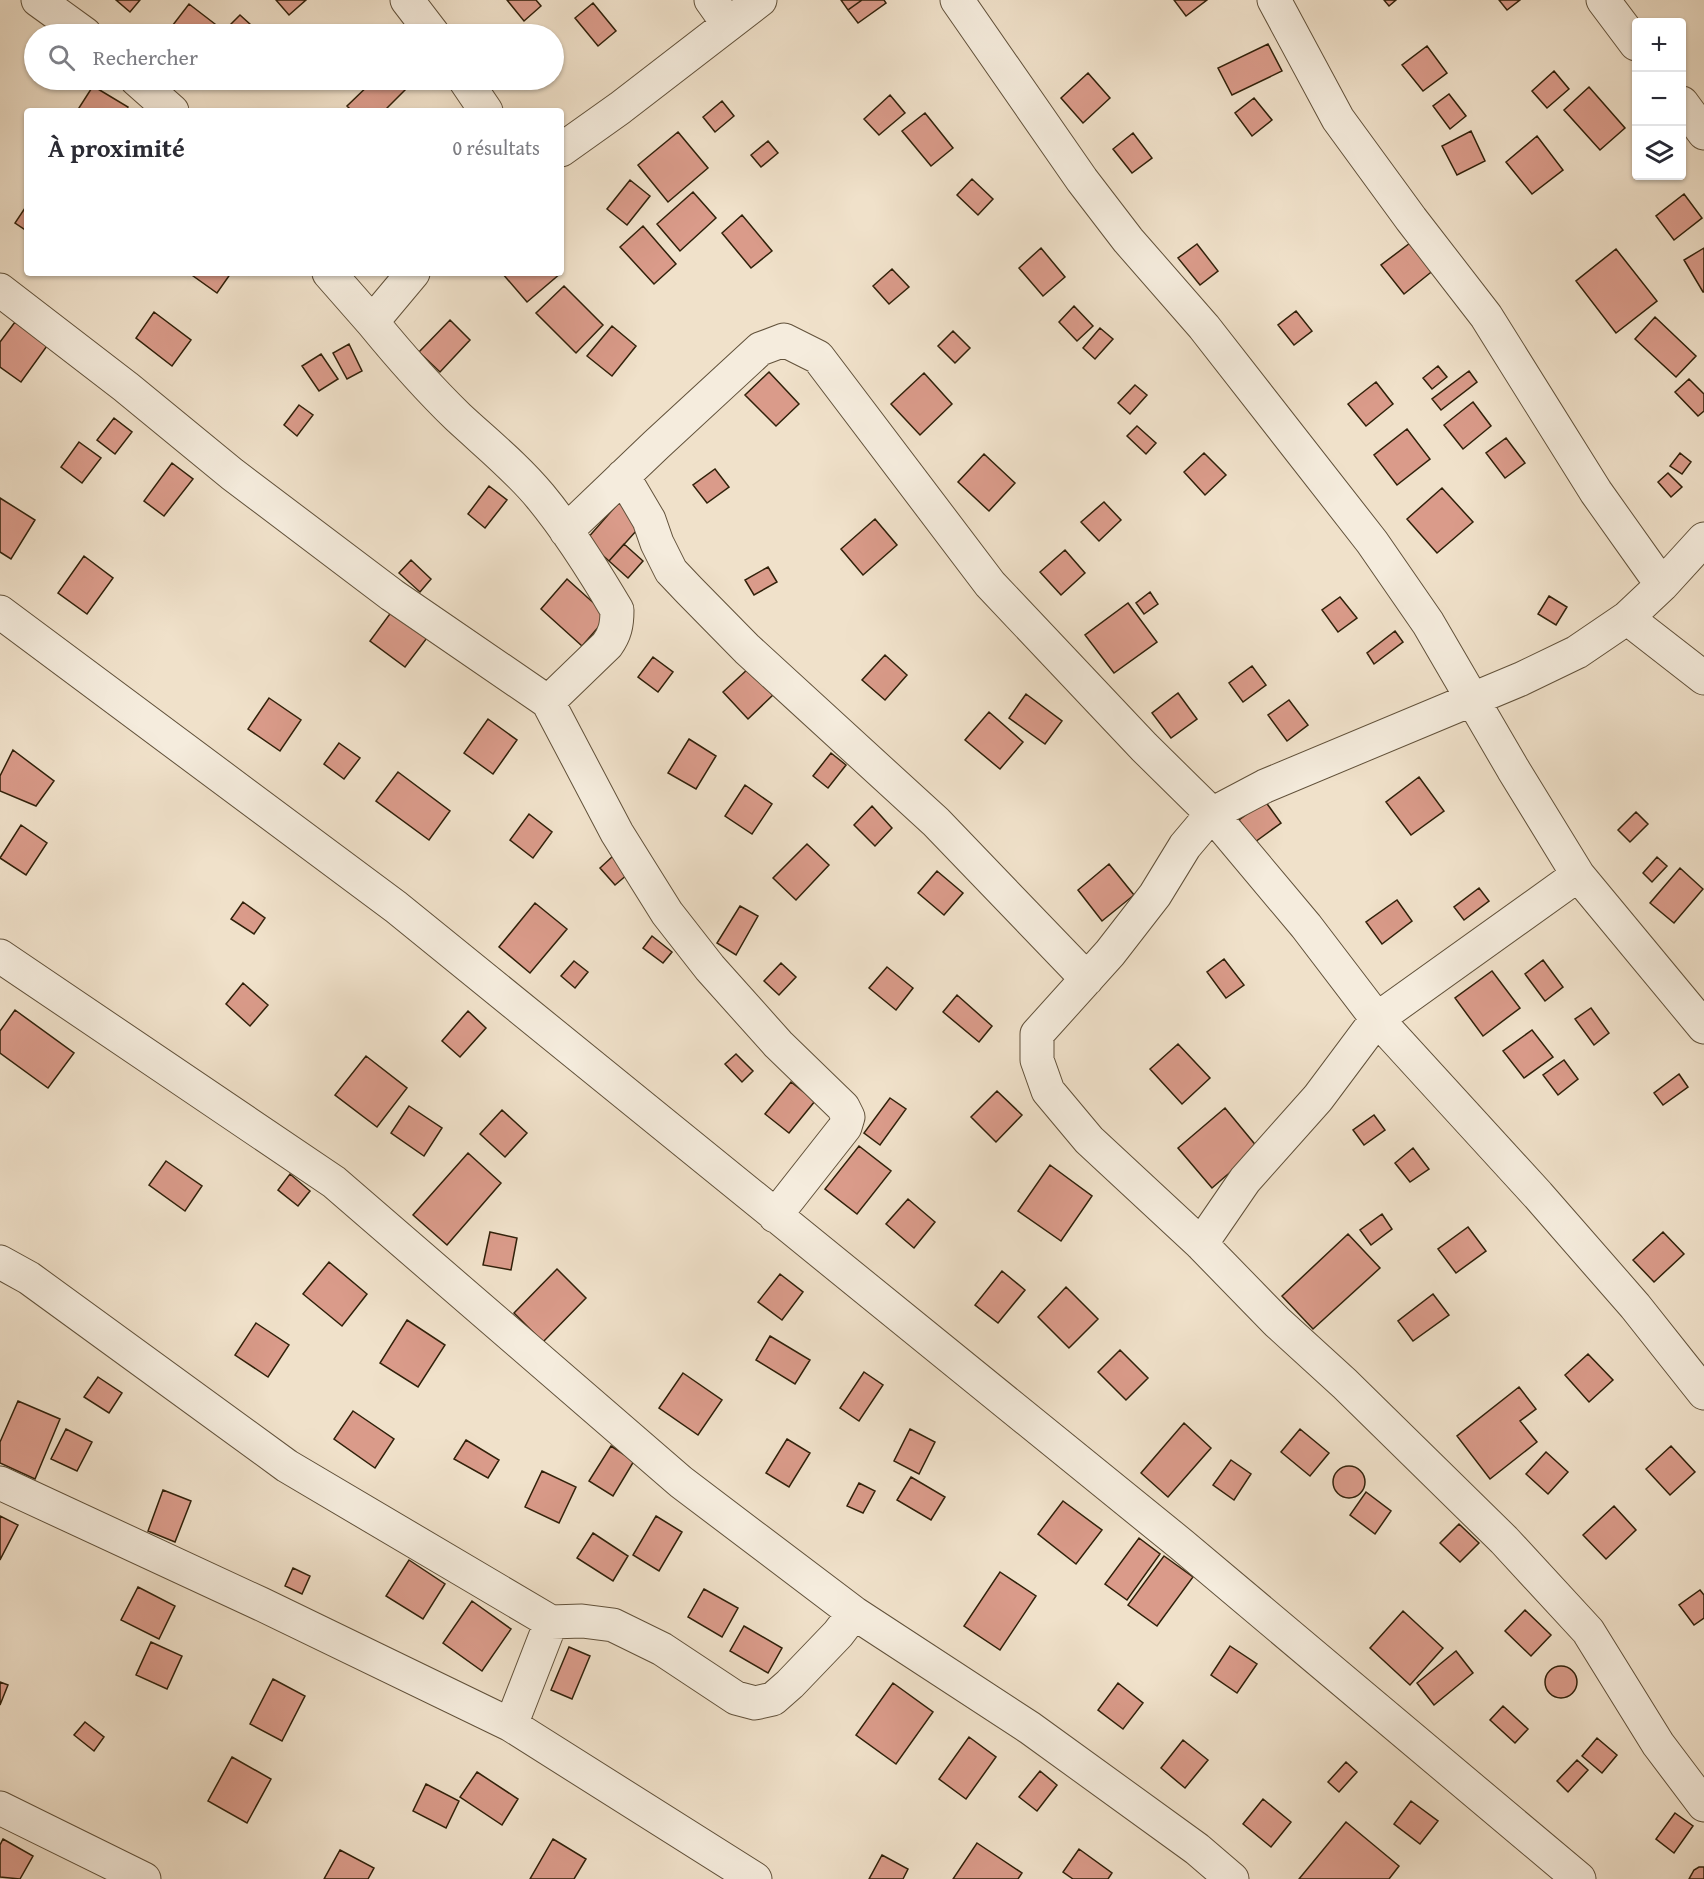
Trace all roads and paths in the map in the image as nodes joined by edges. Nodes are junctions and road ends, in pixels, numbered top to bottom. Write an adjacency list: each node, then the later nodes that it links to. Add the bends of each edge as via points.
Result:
1 (39, 0): 8 (street)
2 (407, 0): 9 (street)
3 (760, 0): 7 (street)
4 (957, 0): 29 (street, via 1088,189 1204,327 1372,542 1428,623)
5 (1274, 0): 25 (street, via 1338,119 1486,315 1596,492)
6 (1603, 0): 10 (street)
7 (719, 12): 17 (street, via 620,108)
8 (71, 24)
9 (425, 24)
10 (1632, 39)
11 (148, 90): 13 (street)
12 (472, 90): 14 (street)
13 (169, 108)
14 (484, 108)
15 (1686, 108): 16 (street)
16 (1704, 133)
17 (564, 148)
18 (332, 276): 21 (street)
19 (410, 276): 21 (street)
20 (0, 290): 30 (street, via 392,595)
21 (372, 322): 23 (street, via 457,416 540,496)
22 (623, 476): 23 (street); 31 (street, via 760,349 784,340 818,357 990,584); 34 (street, via 649,520 671,571 688,591 936,822)
23 (566, 531): 30 (street, via 617,610 617,623 607,645)
24 (1704, 539): 25 (street)
25 (1662, 585): 27 (street)
26 (0, 612): 37 (street, via 396,907)
27 (1627, 618): 28 (street); 29 (street, via 1577,652)
28 (1704, 678)
29 (1473, 699): 31 (street, via 1265,786); 32 (street)
30 (548, 702): 37 (street, via 617,834 667,913 710,968 778,1044 843,1107 848,1117 845,1127)
31 (1212, 814): 34 (street, via 1185,846 1155,895); 35 (street, via 1306,926)
32 (1578, 875): 35 (street); 36 (street)
33 (0, 956): 42 (street, via 334,1182 681,1482)
34 (1087, 979): 38 (street, via 1037,1034 1037,1060 1048,1091 1089,1140)
35 (1377, 1019): 38 (street, via 1318,1098 1245,1180); 40 (street, via 1546,1203)
36 (1704, 1027)
37 (775, 1216): 50 (street, via 1182,1545)
38 (1201, 1244): 45 (street, via 1504,1540 1588,1631 1658,1744)
39 (0, 1262): 43 (street, via 29,1278 287,1466)
40 (1704, 1393)
41 (0, 1483): 44 (street)
42 (854, 1613): 43 (street, via 790,1684 773,1699 755,1703 736,1698 662,1649 613,1625); 49 (street, via 1029,1728 1197,1849)
43 (551, 1622): 44 (street)
44 (511, 1725): 48 (street)
45 (1704, 1805)
46 (0, 1808): 47 (street)
47 (144, 1879)
48 (755, 1879)
49 (1232, 1879)
50 (1579, 1879)

